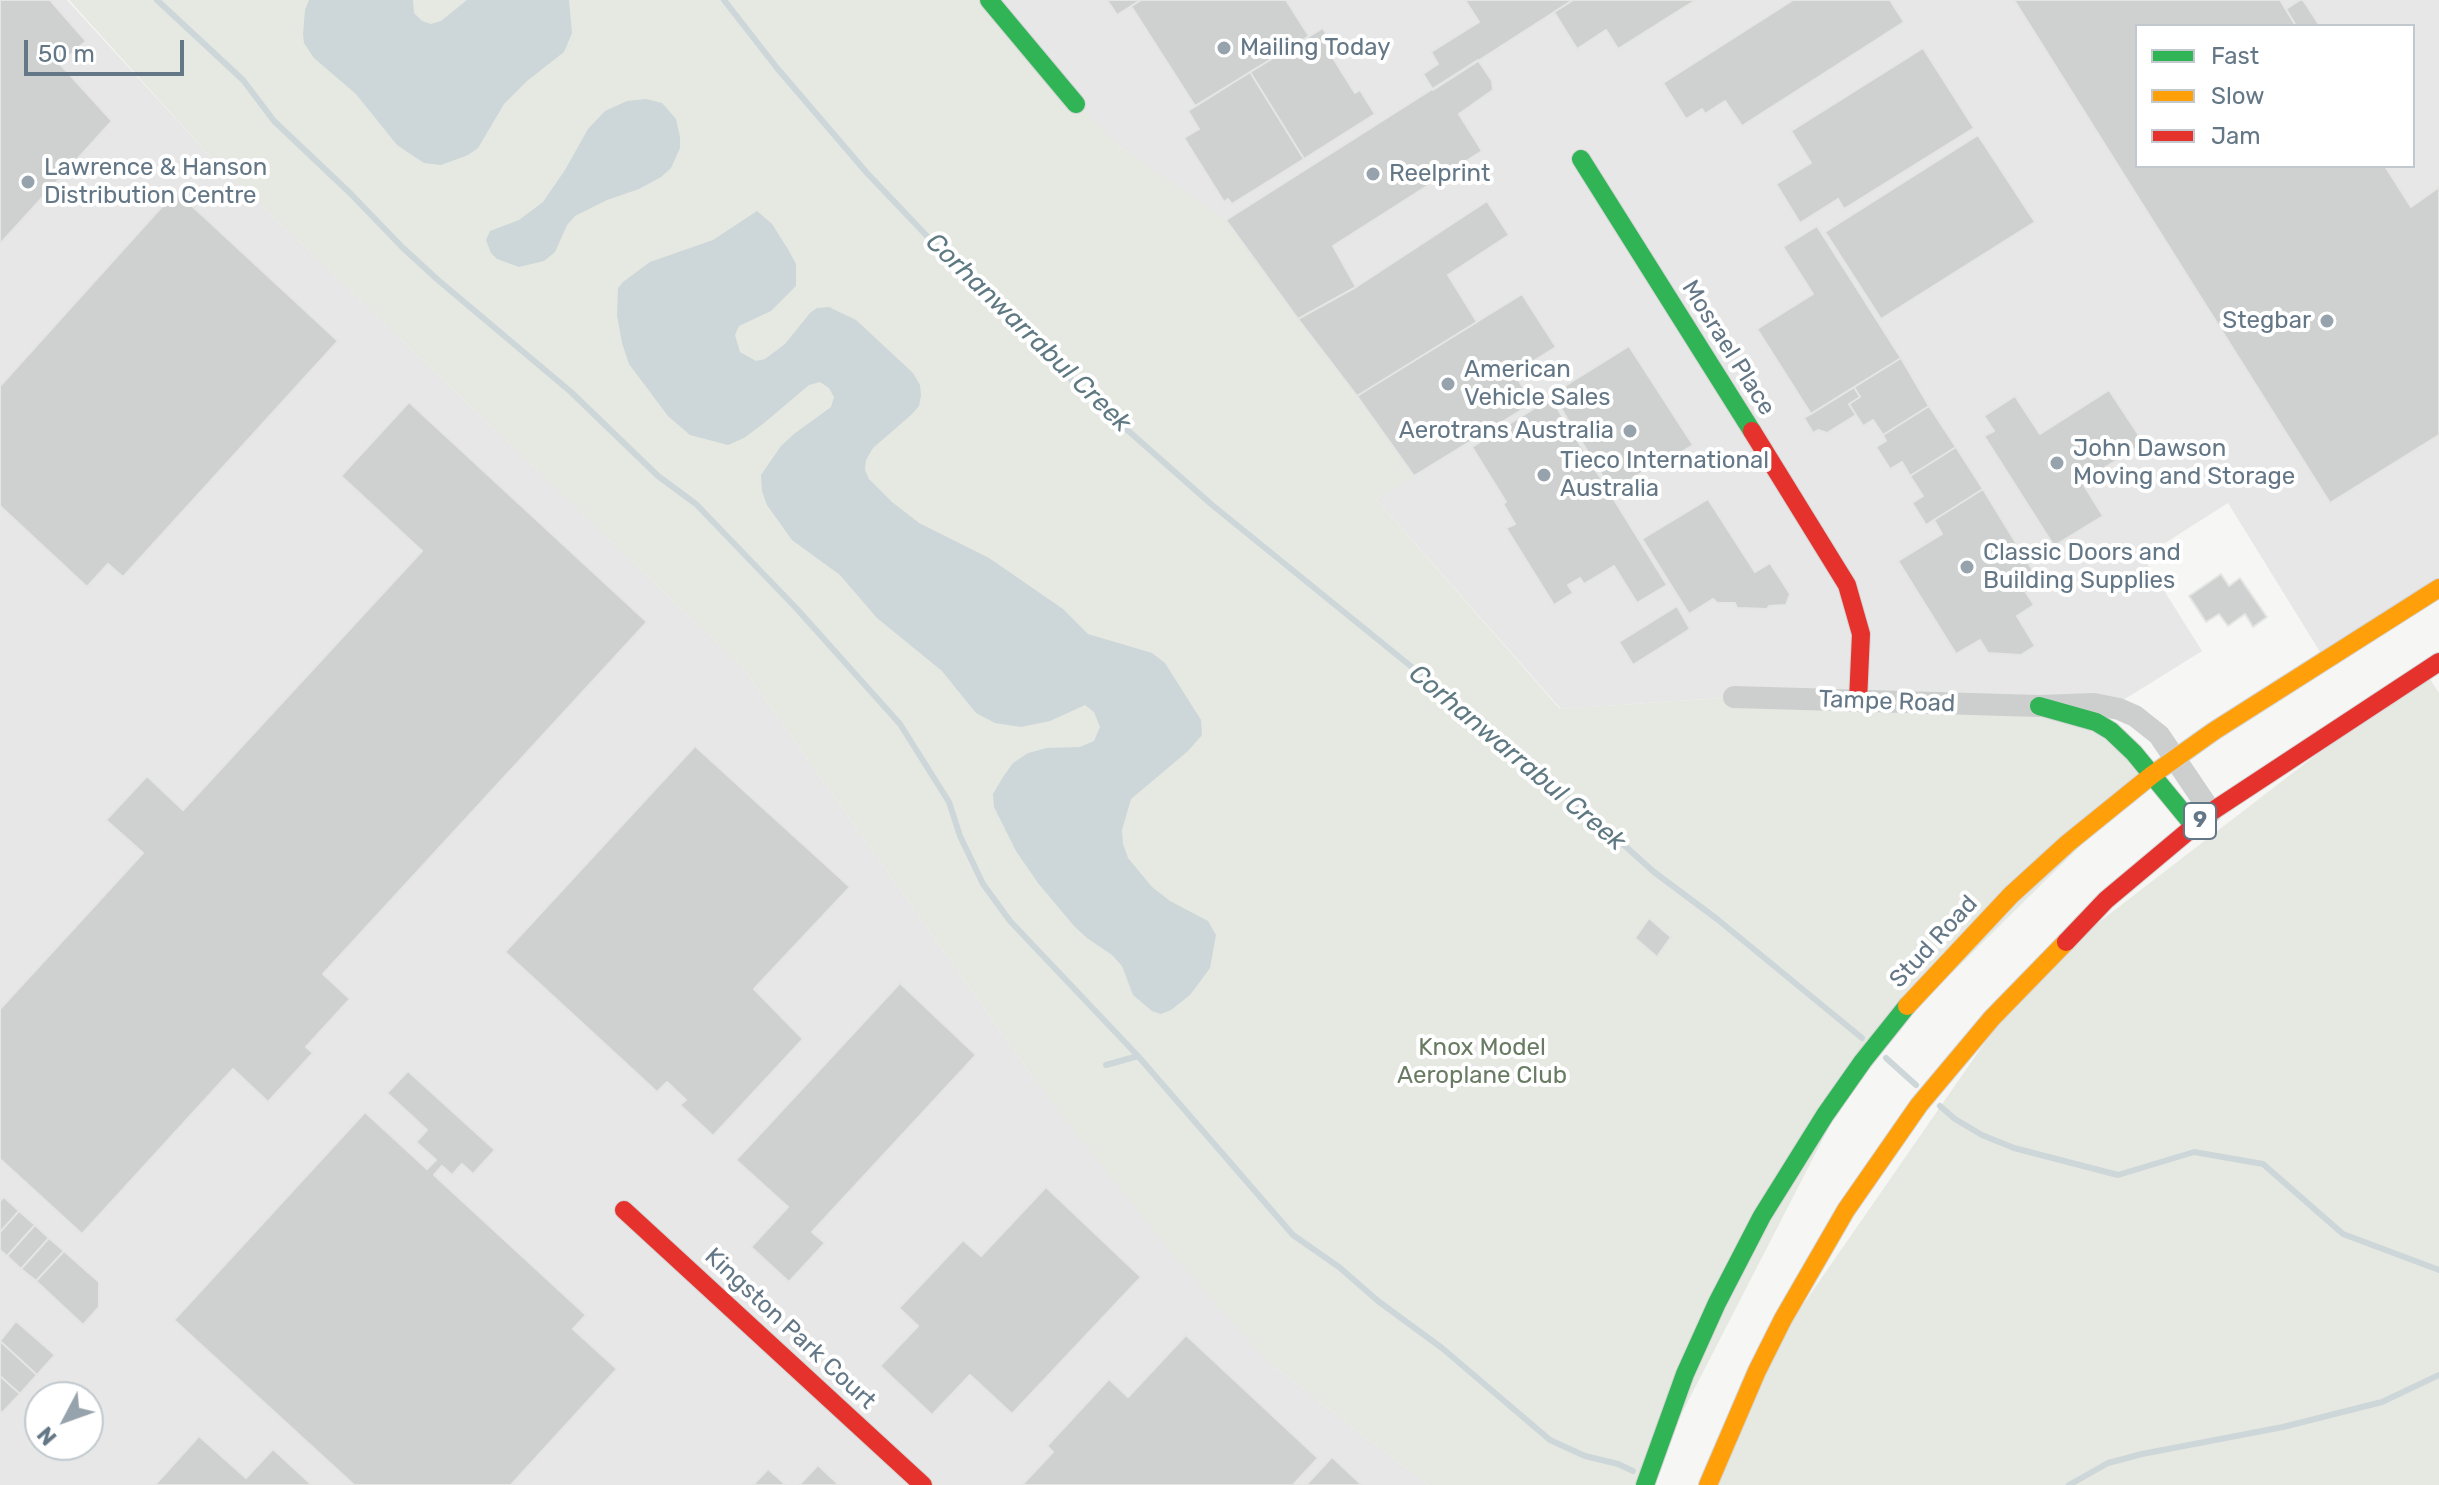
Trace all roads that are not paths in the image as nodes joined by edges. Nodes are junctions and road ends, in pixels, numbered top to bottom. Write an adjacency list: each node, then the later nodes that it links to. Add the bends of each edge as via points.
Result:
1 (989, 0): 2 (main road)
2 (1076, 104)
3 (1581, 159): 7 (main road, Mosrael Place, via 1847,585 1861,634)
4 (2439, 588): 9 (main road, Stud Road)
5 (2439, 662): 11 (main road, 9)
6 (1734, 697): 7 (street, Tampe Road)
7 (1858, 701): 8 (street, Tampe Road)
8 (2039, 706): 9 (street, Tampe Road, via 2094,704 2119,709 2148,725); 10 (main road, Tampe Road, via 2096,722 2125,743)
9 (2177, 758): 10 (main road, Stud Road); 11 (street, Tampe Road)
10 (2152, 775): 11 (main road, Tampe Road); 15 (main road, Stud Road, via 2011,895 1918,992 1863,1061 1795,1159 1717,1303)
11 (2203, 819): 13 (main road, 9, via 2106,900 1992,1018 1919,1105 1846,1210 1783,1319)
12 (624, 1210): 14 (main road, Kingston Park Court)
13 (1710, 1481)
14 (923, 1485)
15 (1645, 1485)

